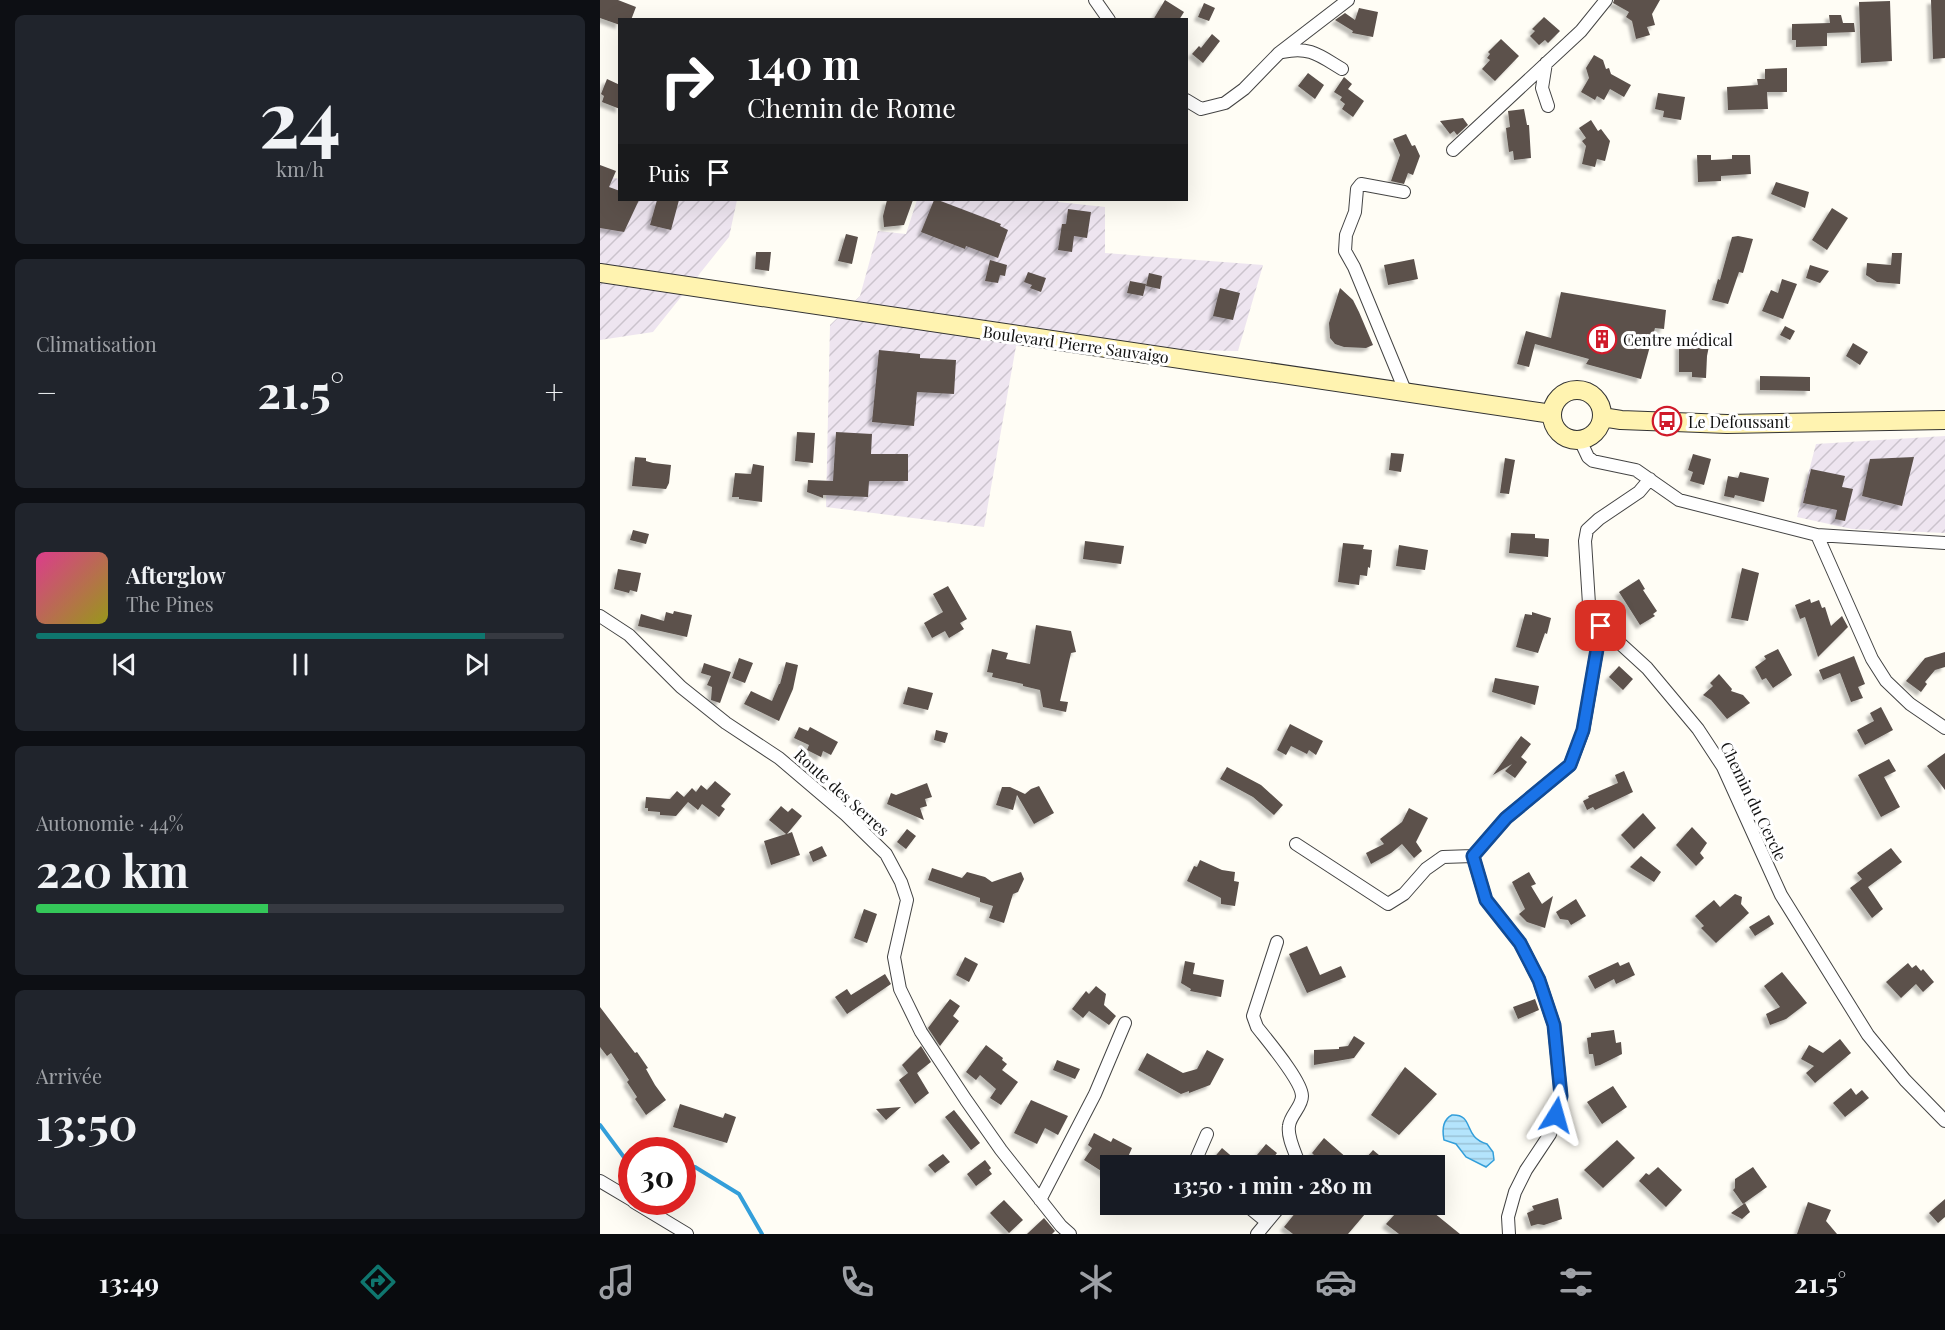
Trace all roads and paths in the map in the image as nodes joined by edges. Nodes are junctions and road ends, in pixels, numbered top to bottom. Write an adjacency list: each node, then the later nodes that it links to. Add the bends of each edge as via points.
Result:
1 (1095, 0): 4 (street)
2 (1348, 0): 5 (street)
3 (1606, 0): 6 (street, via 1581,31)
4 (1108, 18)
5 (1280, 53): 7 (street, via 1311,51); 8 (street, via 1225,103 1201,109)
6 (1546, 63): 9 (street, via 1542,87); 10 (street)
7 (1342, 69)
8 (1188, 101)
9 (1548, 106)
10 (1453, 150)
11 (1404, 192): 13 (street, via 1361,184 1345,251)
12 (600, 273): 13 (main road, Boulevard Pierre Sauvaigo)
13 (1406, 393): 14 (main road, Boulevard Pierre Sauvaigo)
14 (1552, 414): 15 (main road, via 1564,394 1579,390 1593,396 1602,409); 17 (main road, via 1557,430 1572,440)
15 (1602, 417): 16 (main road, via 1727,424); 17 (main road, via 1596,433)
16 (1945, 420)
17 (1580, 440): 18 (street, via 1593,461 1636,470)
18 (1650, 479): 19 (street, via 1679,500); 22 (street, Chemin du Cercle, via 1626,503 1587,530 1589,604)
19 (1816, 535): 20 (street); 23 (street, via 1872,659 1886,681 1910,704)
20 (1945, 543)
21 (600, 616): 34 (street, Route des Serres, via 629,635 681,687 726,723 779,758 886,854 907,900 894,957 900,989 921,1032 966,1100)
22 (1601, 626): 25 (street, via 1583,730 1570,765 1506,818); 28 (street, Chemin du Cercle, via 1647,668 1698,729 1723,767 1782,895 1868,1035)
23 (1945, 728)
24 (1296, 844): 25 (street, via 1388,904 1443,857)
25 (1473, 856): 42 (street, via 1486,900 1520,943 1539,980 1554,1025 1561,1096 1550,1134 1515,1192 1508,1217)
26 (1278, 942): 31 (street, via 1253,1016 1302,1095 1289,1125)
27 (1125, 1023): 34 (street, via 1095,1094)
28 (1945, 1121)
29 (1207, 1134): 30 (street)
30 (1198, 1155)
31 (1296, 1155)
32 (600, 1181): 33 (street)
33 (618, 1192)
34 (1040, 1200): 40 (street, Route des Serres)
35 (656, 1215): 39 (street)
36 (1258, 1215): 38 (street)
37 (1273, 1215): 38 (street)
38 (1267, 1222): 41 (street)
39 (687, 1234)
40 (1070, 1234)
41 (1257, 1234)
42 (1509, 1234)

